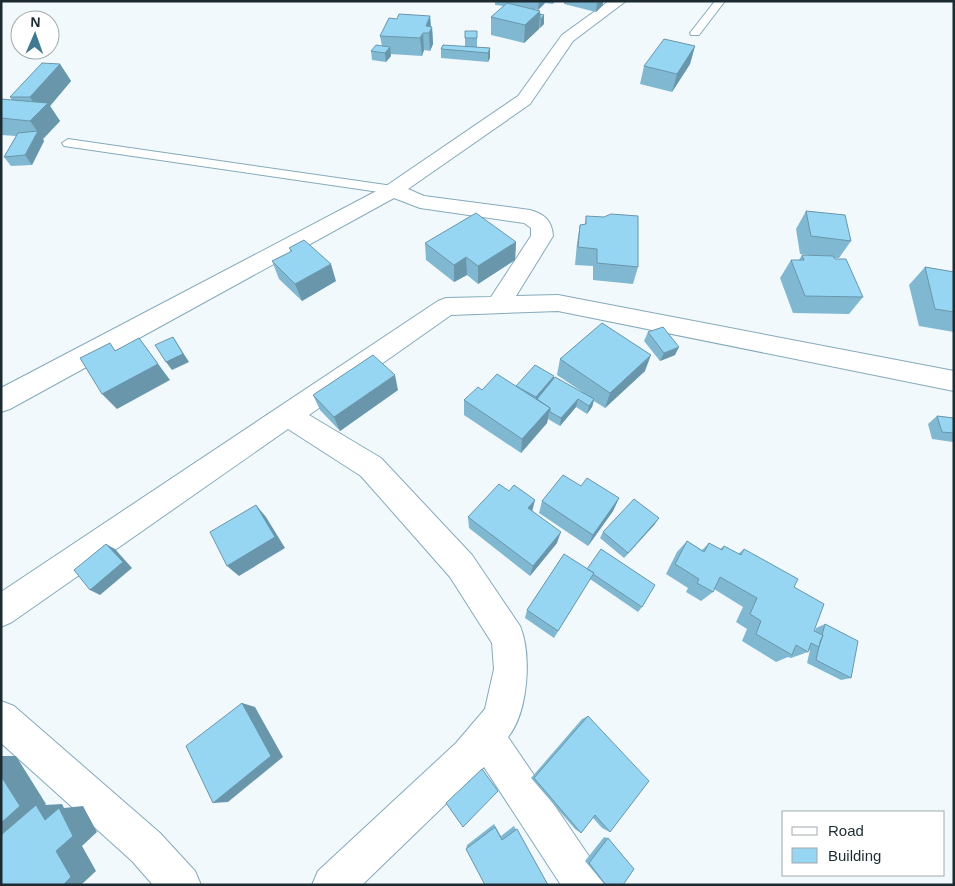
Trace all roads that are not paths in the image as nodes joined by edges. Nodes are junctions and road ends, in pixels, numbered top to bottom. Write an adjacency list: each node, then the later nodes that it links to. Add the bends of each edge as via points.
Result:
1 (618, 1): 5 (street, via 566,38 524,100)
2 (720, 1): 3 (lane)
3 (695, 33)
4 (68, 143): 5 (lane)
5 (393, 190): 6 (street, via 420,202 530,217 542,225 542,236); 8 (street)
6 (498, 305): 7 (street, via 558,303); 9 (street, via 446,307)
7 (954, 381)
8 (1, 401)
9 (287, 415): 10 (street); 12 (street, via 372,467 460,566 508,638 511,670 502,718)
10 (1, 611)
11 (1, 718): 13 (street, via 146,847)
12 (486, 737): 14 (street); 15 (street)
13 (181, 885)
14 (332, 885)
15 (585, 885)

